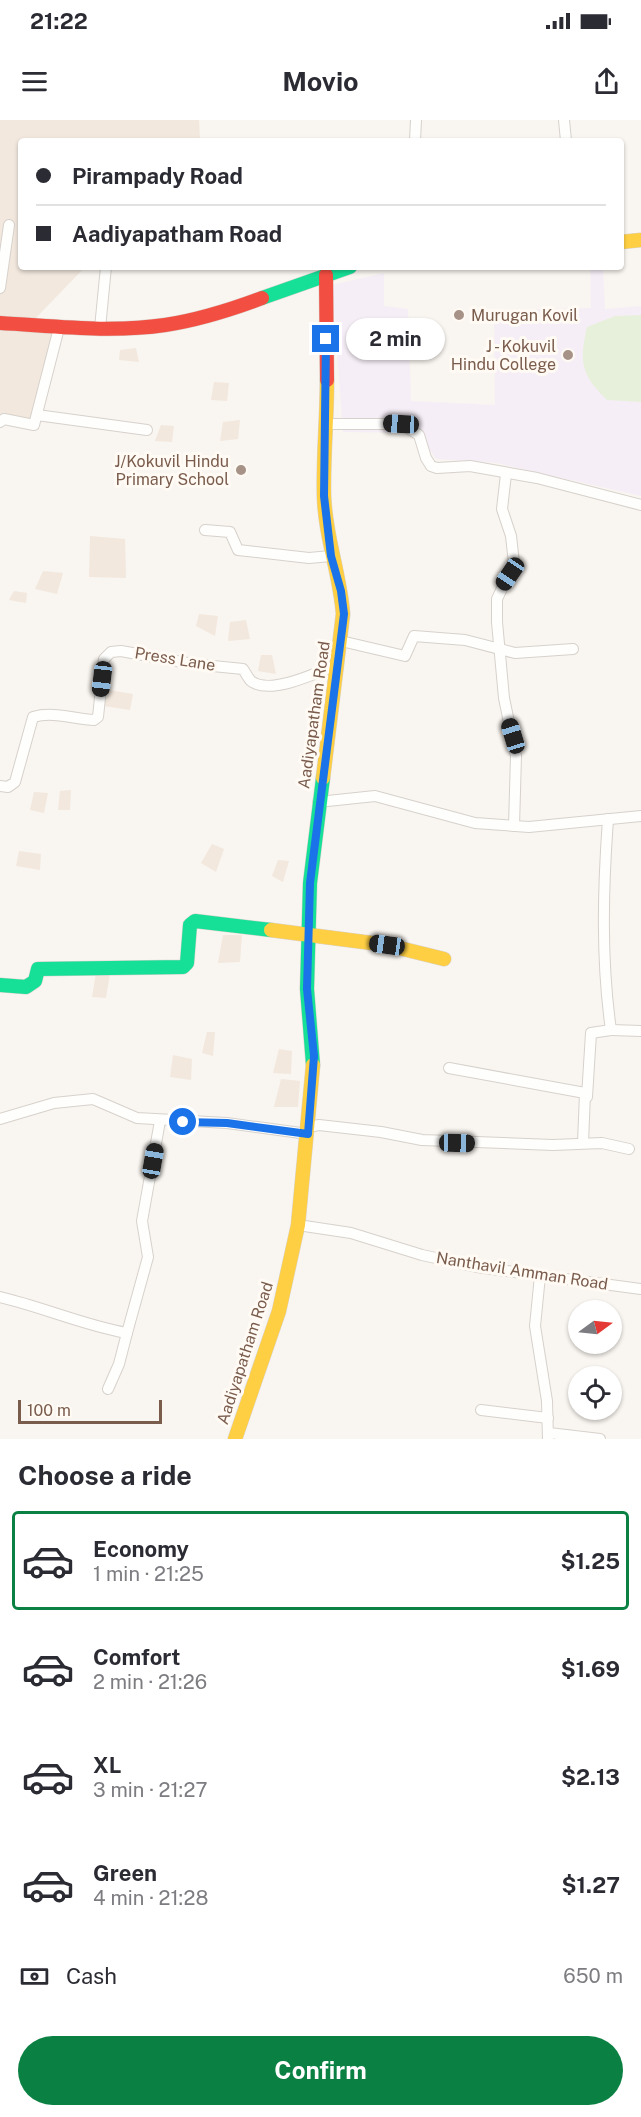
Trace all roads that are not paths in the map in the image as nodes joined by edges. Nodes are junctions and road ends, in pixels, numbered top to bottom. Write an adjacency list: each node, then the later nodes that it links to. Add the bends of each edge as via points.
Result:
1 (417, 120): 3 (street)
2 (564, 120): 4 (street)
3 (415, 138)
4 (566, 138)
5 (9, 225): 11 (street)
6 (641, 240): 7 (street)
7 (624, 242)
8 (106, 270): 14 (street)
9 (341, 270): 10 (street)
10 (326, 275): 14 (street, via 186,322); 17 (street, Aadiyapatham Road)
11 (0, 288)
12 (0, 322): 13 (street)
13 (59, 328): 14 (street); 15 (street)
14 (100, 328)
15 (37, 415): 16 (street, via 30,426 4,419); 18 (street)
16 (0, 422)
17 (327, 424): 19 (street, via 401,424 419,435 431,466 470,465); 22 (street, Aadiyapatham Road, via 324,496)
18 (147, 429)
19 (506, 474): 20 (street, via 537,478); 24 (street, via 502,509 512,536 514,563 497,599)
20 (641, 505)
21 (205, 530): 22 (street, via 230,532 238,550 309,558)
22 (331, 556): 23 (street, Aadiyapatham Road, via 344,614)
23 (341, 641): 24 (street, via 405,656 414,636 465,640); 26 (street, Aadiyapatham Road)
24 (501, 649): 25 (street, via 515,653); 31 (street, via 504,698 516,756)
25 (573, 650)
26 (338, 664): 27 (street, Press Lane, via 291,682 265,686 252,681 243,669 111,652 104,659 98,717 94,720 44,713 33,717 15,782 8,787); 28 (street, Aadiyapatham Road)
27 (0, 786)
28 (318, 802): 31 (street, via 375,796 475,823); 32 (street, Aadiyapatham Road)
29 (641, 816): 30 (street)
30 (608, 819): 31 (street); 35 (street, via 605,958)
31 (514, 826)
32 (307, 934): 33 (street, via 387,945); 34 (street, via 195,921 190,925 187,963 183,967 38,969 35,981 26,987); 41 (street, Aadiyapatham Road, via 307,989 314,1056)
33 (444, 959)
34 (0, 985)
35 (611, 1030): 36 (street); 38 (street, via 591,1033)
36 (641, 1031)
37 (449, 1068): 38 (street, via 581,1091)
38 (587, 1097): 42 (street)
39 (0, 1119): 40 (street, via 54,1103 93,1099 137,1118)
40 (160, 1121): 41 (street); 48 (street, via 142,1221 148,1257)
41 (308, 1131): 42 (street, via 319,1125 457,1143); 44 (street, Aadiyapatham Road)
42 (583, 1143): 43 (street)
43 (629, 1149)
44 (298, 1225): 45 (street, Nanthavil Amman Road, via 351,1233 477,1267); 53 (street, Aadiyapatham Road, via 279,1311)
45 (540, 1276): 46 (street, Nanthavil Amman Road); 51 (street, via 535,1326)
46 (641, 1289)
47 (0, 1297): 48 (street, via 92,1327)
48 (127, 1333): 49 (street)
49 (108, 1389)
50 (481, 1410): 51 (street)
51 (548, 1418): 52 (street)
52 (548, 1436): 54 (street)
53 (235, 1439)
54 (600, 1439)

